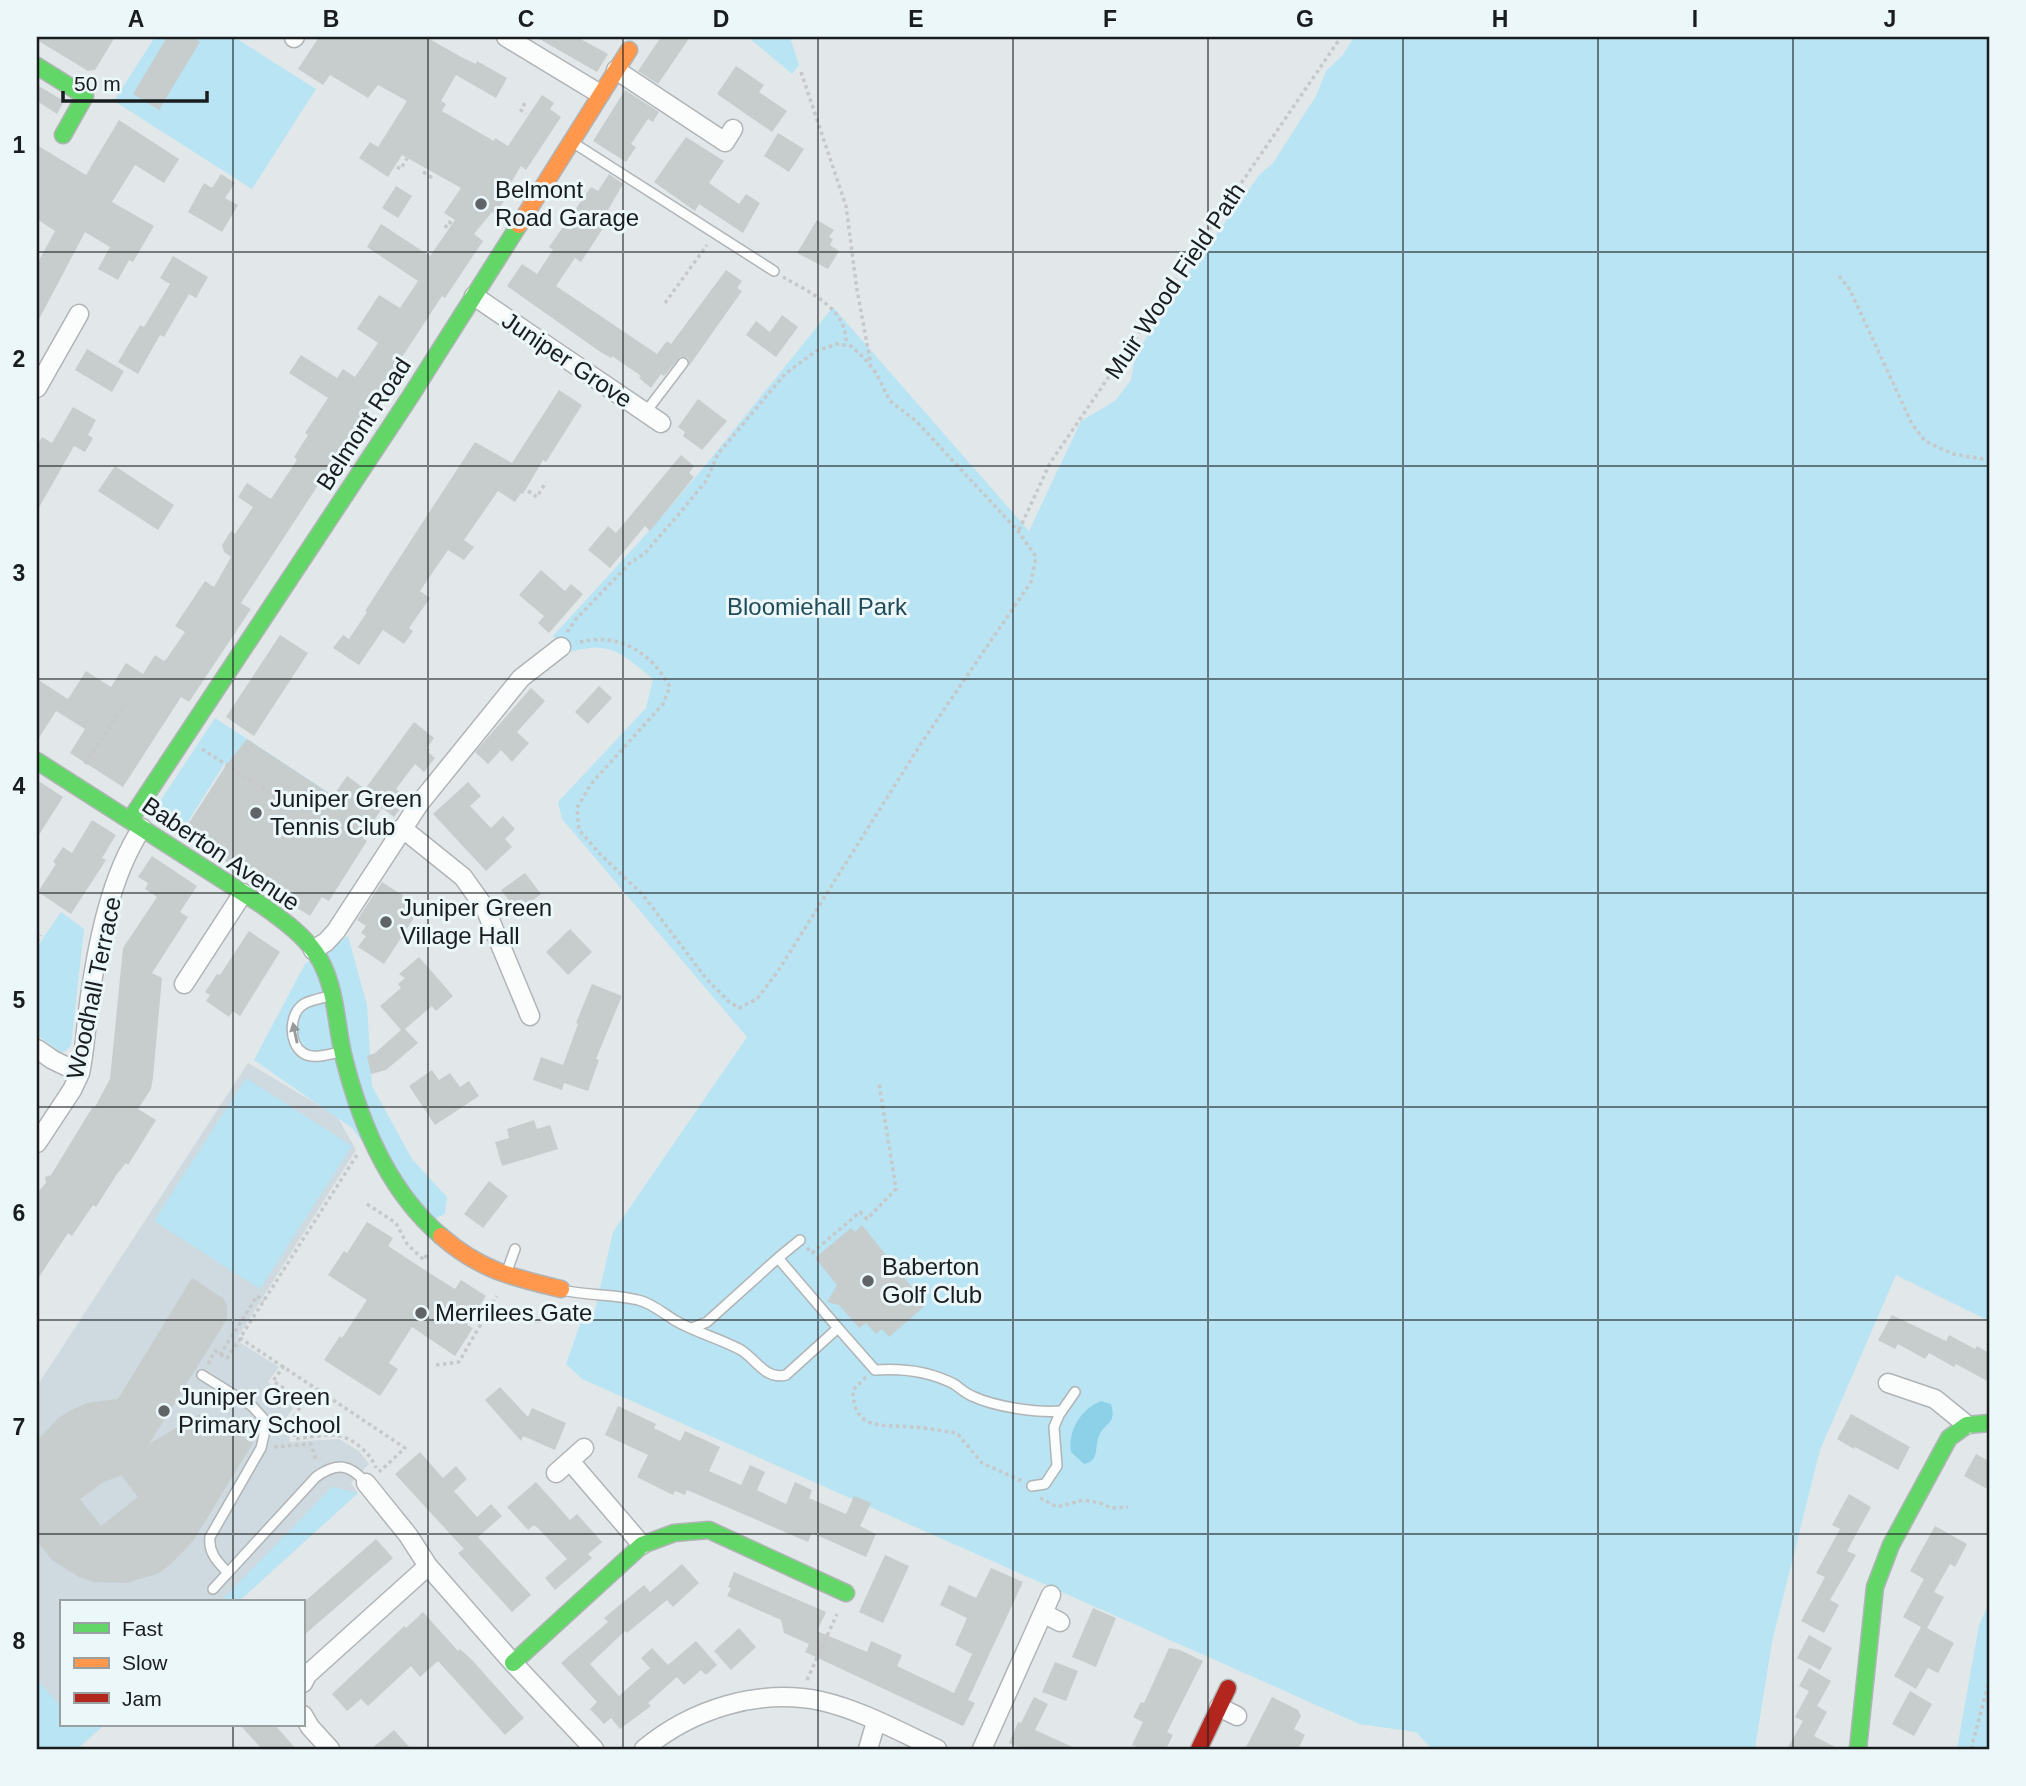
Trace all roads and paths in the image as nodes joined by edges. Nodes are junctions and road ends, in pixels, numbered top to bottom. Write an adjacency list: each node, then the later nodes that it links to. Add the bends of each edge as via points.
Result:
1 (506, 37): 7 (street)
2 (1340, 37): 34 (path, Muir Wood Field Path, via 1050,463)
3 (629, 50): 5 (street, Belmont Road)
4 (37, 66): 11 (street, via 85,96)
5 (616, 71): 7 (street, Belmont Road); 10 (street, via 724,142)
6 (801, 72): 27 (path, via 846,206)
7 (600, 94): 12 (street, Belmont Road)
8 (525, 103): 9 (path, via 521,110)
9 (526, 114)
10 (733, 129)
11 (62, 135)
12 (572, 142): 19 (lane); 22 (street, Belmont Road)
13 (407, 158): 14 (path, via 401,169)
14 (397, 167)
15 (423, 172): 16 (path, via 431,177)
16 (433, 173)
17 (453, 225): 18 (path, via 449,222)
18 (445, 228)
19 (715, 233): 20 (lane); 23 (path)
20 (774, 271): 25 (path, via 828,304 846,334)
21 (1839, 276): 31 (path, via 1850,290 1912,424 1925,441 1953,454)
22 (474, 296): 29 (street, Juniper Grove); 41 (street, Belmont Road, via 186,739)
23 (665, 303)
24 (79, 314): 28 (street)
25 (846, 345): 27 (path); 35 (path, via 816,351 785,374 718,454 706,481 679,514 567,631)
26 (682, 363): 29 (lane)
27 (871, 367): 34 (path, via 890,401 916,421)
28 (37, 388)
29 (645, 413): 30 (street, Juniper Grove)
30 (661, 423)
31 (1989, 460)
32 (546, 482): 33 (path, via 537,497)
33 (528, 491)
34 (1018, 531): 35 (path, via 1037,557 1031,582 922,742 778,971 757,999 739,1008 705,977 643,895 579,830 577,808 590,784 663,704 670,687 660,668 638,650 611,640)
35 (565, 646): 42 (street, via 522,678)
36 (124, 705): 39 (path)
37 (203, 750): 40 (path)
38 (37, 761): 39 (street, Baberton Avenue)
39 (72, 784): 41 (street, Baberton Avenue)
40 (292, 807)
41 (136, 824): 43 (street, Baberton Avenue); 52 (street, Woodhall Terrace, via 99,943)
42 (402, 828): 46 (street, via 336,931); 49 (street, via 463,877 485,908)
43 (243, 893): 46 (street, Baberton Avenue); 47 (street)
44 (41, 935): 45 (path)
45 (37, 942)
46 (313, 950): 48 (street, Baberton Avenue)
47 (184, 985)
48 (331, 996): 51 (street, Baberton Avenue); 51 (lane, one-way to 48, via 314,1057 302,1053 296,1043 292,1022 296,1012 304,1003)
49 (530, 1016)
50 (37, 1049): 52 (street)
51 (342, 1052): 54 (street, Baberton Avenue)
52 (80, 1073): 55 (street, Woodhall Terrace)
53 (879, 1083): 57 (path, via 896,1189 867,1219 860,1212 812,1253)
54 (372, 1141): 61 (street, Baberton Avenue, via 427,1226 467,1257); 63 (path, via 357,1154)
55 (37, 1143)
56 (367, 1204): 60 (path, via 396,1223 407,1244)
57 (800, 1240): 59 (lane)
58 (515, 1249): 61 (lane)
59 (778, 1258): 64 (lane, via 707,1322); 65 (lane)
60 (424, 1260)
61 (506, 1275): 62 (street, Baberton Avenue); 68 (path, via 459,1362)
62 (561, 1289): 64 (lane, via 640,1300)
63 (264, 1301): 66 (path); 67 (path, via 257,1296)
64 (692, 1328): 65 (lane, via 743,1351 778,1377 786,1375)
65 (838, 1328): 70 (lane)
66 (240, 1338): 67 (path, via 230,1356); 69 (path)
67 (220, 1355): 71 (path, via 215,1351)
68 (436, 1365)
69 (284, 1366): 84 (path, via 405,1448); 84 (path, via 273,1381 304,1402 293,1418 295,1438 340,1436 374,1462)
70 (875, 1370): 75 (lane, via 922,1373 984,1401); 85 (path, via 853,1390 853,1406 864,1419 897,1428 957,1433 982,1463)
71 (202, 1375): 79 (lane, via 263,1418)
72 (1888, 1383): 77 (street, via 1935,1399)
73 (1074, 1392): 74 (lane)
74 (1062, 1410): 75 (lane); 78 (lane)
75 (1045, 1412): 78 (lane)
76 (1989, 1423): 77 (street)
77 (1967, 1424): 113 (street, via 1949,1438 1891,1545 1875,1587)
78 (1054, 1427): 85 (lane, via 1057,1466 1045,1484)
79 (261, 1448): 81 (path, via 311,1444); 90 (lane, via 210,1537 208,1546)
80 (584, 1448): 82 (street)
81 (314, 1458)
82 (570, 1461): 83 (street); 87 (street)
83 (556, 1473)
84 (372, 1478): 89 (street); 90 (lane, via 348,1467 325,1471)
85 (1032, 1486): 86 (path, via 1040,1498 1057,1507 1084,1500 1111,1508)
86 (1128, 1507)
87 (642, 1545): 91 (street, via 666,1533 709,1531); 97 (street)
88 (833, 1565): 91 (street)
89 (428, 1566): 97 (street); 98 (street)
90 (228, 1573): 92 (lane)
91 (823, 1584): 93 (street)
92 (213, 1590)
93 (846, 1593): 101 (path)
94 (1051, 1595): 95 (street)
95 (1043, 1613): 96 (street); 111 (street)
96 (1060, 1622)
97 (513, 1662): 107 (street)
98 (304, 1681)
99 (1989, 1682): 114 (path)
100 (1228, 1688): 102 (street)
101 (799, 1698): 105 (street); 108 (street, via 743,1701 712,1709 679,1724)
102 (1219, 1707): 103 (street); 112 (street)
103 (1237, 1716)
104 (304, 1717): 106 (street)
105 (876, 1721): 109 (street); 110 (street)
106 (330, 1749)
107 (594, 1749)
108 (645, 1749)
109 (868, 1749)
110 (937, 1749)
111 (982, 1749)
112 (1199, 1749)
113 (1858, 1749)
114 (1971, 1749)

